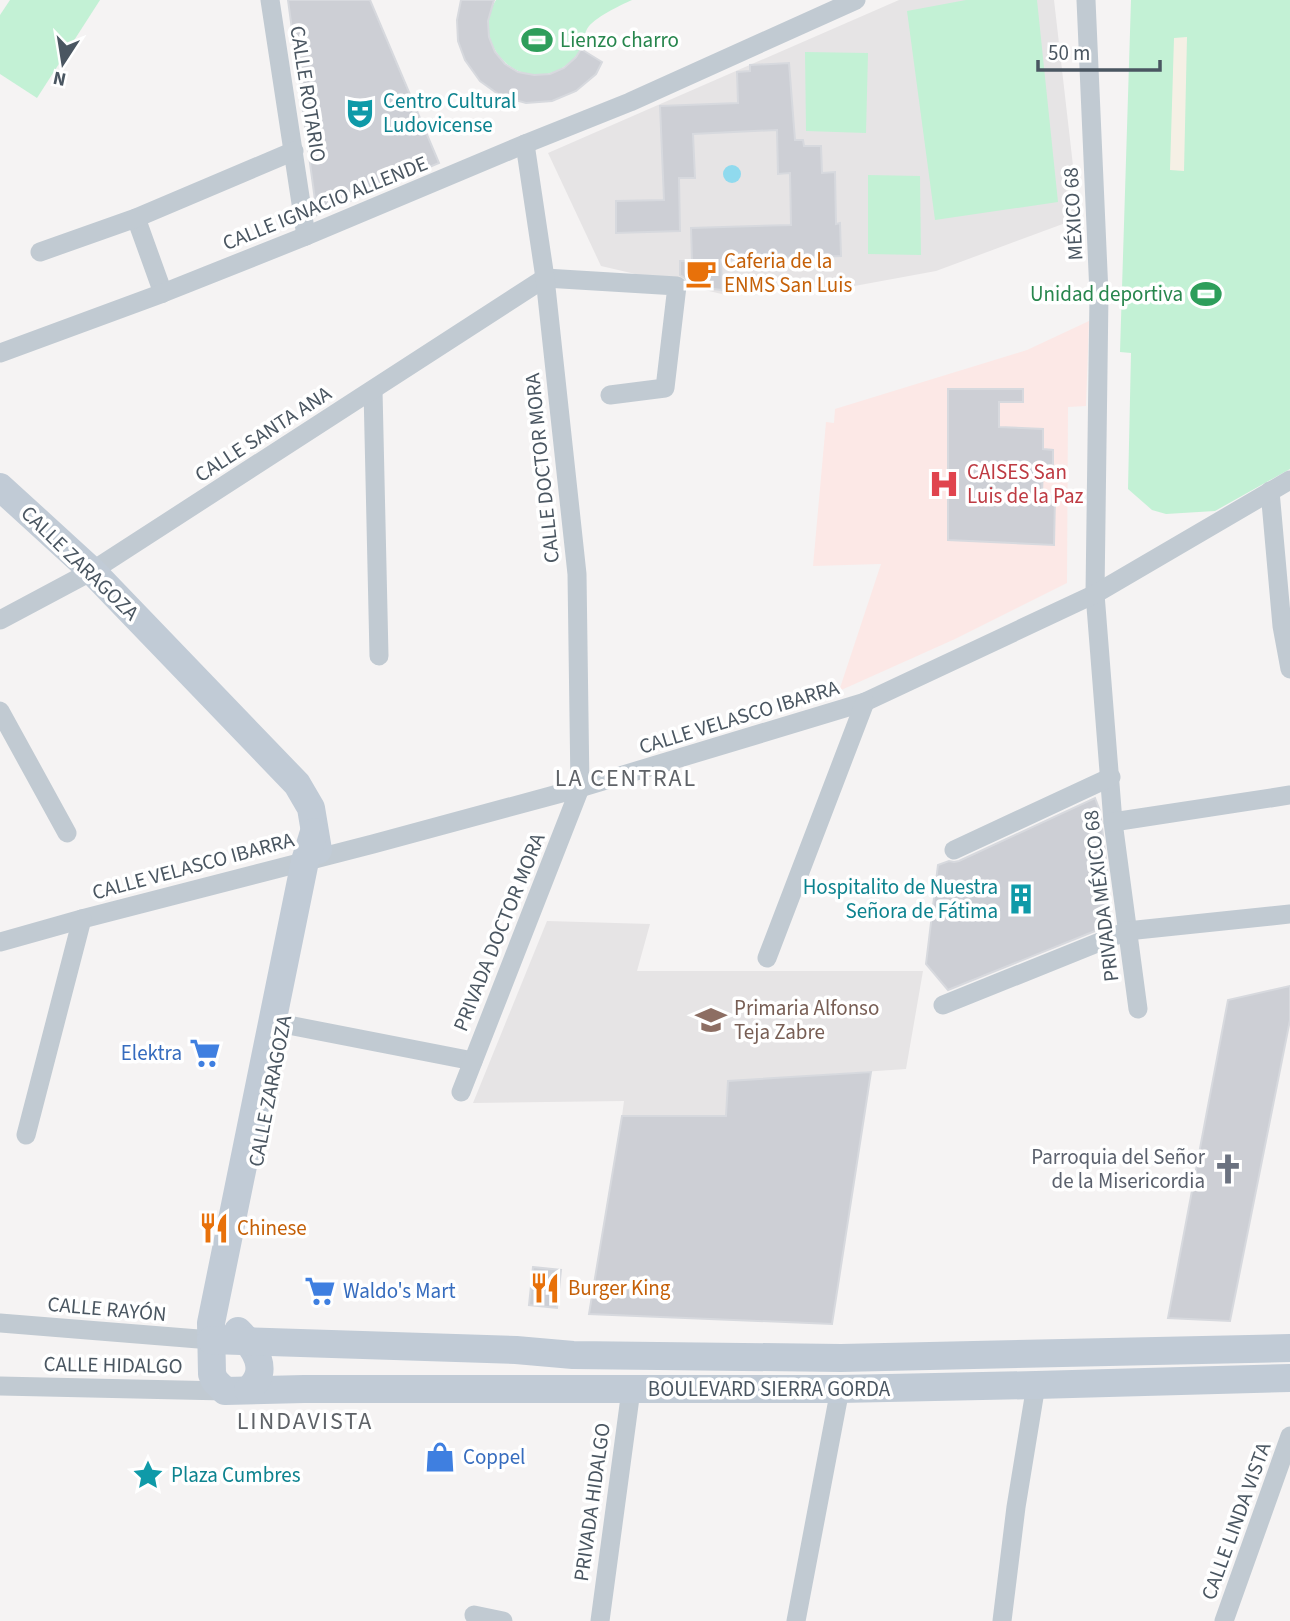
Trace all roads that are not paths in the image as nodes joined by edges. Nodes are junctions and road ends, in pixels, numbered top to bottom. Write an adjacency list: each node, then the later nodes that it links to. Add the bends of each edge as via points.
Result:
1 (270, 0): 5 (street, CALLE ROTARIO)
2 (856, 0): 4 (street, CALLE IGNACIO ALLENDE)
3 (1086, 0): 18 (street, MÉXICO 68, via 1099,294)
4 (525, 144): 7 (street, CALLE IGNACIO ALLENDE); 9 (street, CALLE DOCTOR MORA)
5 (294, 151): 6 (street); 7 (street, CALLE ROTARIO)
6 (136, 218): 8 (street); 10 (street)
7 (306, 236): 10 (street, CALLE IGNACIO ALLENDE)
8 (40, 252)
9 (544, 278): 12 (street, CALLE SANTA ANA); 13 (street, via 677,286 665,388); 25 (street, CALLE DOCTOR MORA, via 576,574)
10 (163, 293): 11 (street, CALLE IGNACIO ALLENDE)
11 (0, 353)
12 (373, 390): 17 (street, CALLE SANTA ANA); 20 (street)
13 (610, 395)
14 (1290, 481): 16 (street, CALLE VELASCO IBARRA)
15 (0, 487): 17 (main road, CALLE ZARAGOZA)
16 (1270, 491): 18 (street, CALLE VELASCO IBARRA); 21 (street)
17 (92, 571): 19 (street, CALLE SANTA ANA); 29 (main road, CALLE ZARAGOZA, via 297,784 311,808)
18 (1095, 594): 22 (street, CALLE VELASCO IBARRA); 24 (street, PRIVADA MÉXICO 68)
19 (0, 620)
20 (379, 656)
21 (1290, 669)
22 (865, 702): 25 (street, CALLE VELASCO IBARRA); 35 (street)
23 (0, 711): 28 (street)
24 (1111, 777): 27 (street, PRIVADA MÉXICO 68); 30 (street, PRIVADA MÉXICO 68)
25 (580, 789): 29 (street, CALLE VELASCO IBARRA); 39 (street, PRIVADA DOCTOR MORA)
26 (1290, 795): 27 (street)
27 (1113, 822): 33 (street, PRIVADA MÉXICO 68)
28 (67, 833)
29 (313, 850): 32 (street, CALLE VELASCO IBARRA); 38 (main road, CALLE ZARAGOZA); 43 (main road, CALLE ZARAGOZA)
30 (954, 850)
31 (1290, 914): 33 (street)
32 (82, 919): 34 (street, CALLE VELASCO IBARRA); 41 (street)
33 (1127, 931): 36 (street); 37 (street, PRIVADA MÉXICO 68)
34 (0, 942)
35 (766, 958)
36 (943, 1005)
37 (1138, 1009)
38 (283, 1024): 39 (street); 44 (main road, CALLE ZARAGOZA, via 226,1319)
39 (473, 1061): 40 (street, PRIVADA DOCTOR MORA)
40 (461, 1092)
41 (26, 1135)
42 (0, 1323): 43 (street, CALLE RAYÓN)
43 (211, 1340): 44 (main road, BOULEVARD SIERRA GORDA); 54 (main road, via 215,1381)
44 (249, 1342): 45 (main road, BOULEVARD SIERRA GORDA); 54 (main road, via 258,1359 259,1376 256,1384)
45 (305, 1345): 47 (main road, BOULEVARD SIERRA GORDA); 51 (main road)
46 (1290, 1348): 47 (main road, BOULEVARD SIERRA GORDA, via 841,1357)
47 (573, 1355): 52 (main road)
48 (1290, 1378): 49 (main road, BOULEVARD SIERRA GORDA)
49 (1036, 1385): 53 (main road, BOULEVARD SIERRA GORDA); 58 (street, via 1016,1507)
50 (0, 1386): 54 (street, CALLE HIDALGO)
51 (303, 1389): 52 (main road, BOULEVARD SIERRA GORDA); 54 (main road, BOULEVARD SIERRA GORDA)
52 (575, 1389): 55 (main road, BOULEVARD SIERRA GORDA)
53 (840, 1389): 55 (main road, BOULEVARD SIERRA GORDA); 61 (street)
54 (236, 1390)
55 (631, 1390): 60 (street, PRIVADA HIDALGO)
56 (1290, 1436): 62 (street, CALLE LINDA VISTA)
57 (474, 1615): 59 (street)
58 (1005, 1620)
59 (503, 1621)
60 (600, 1621)
61 (796, 1621)
62 (1224, 1621)

